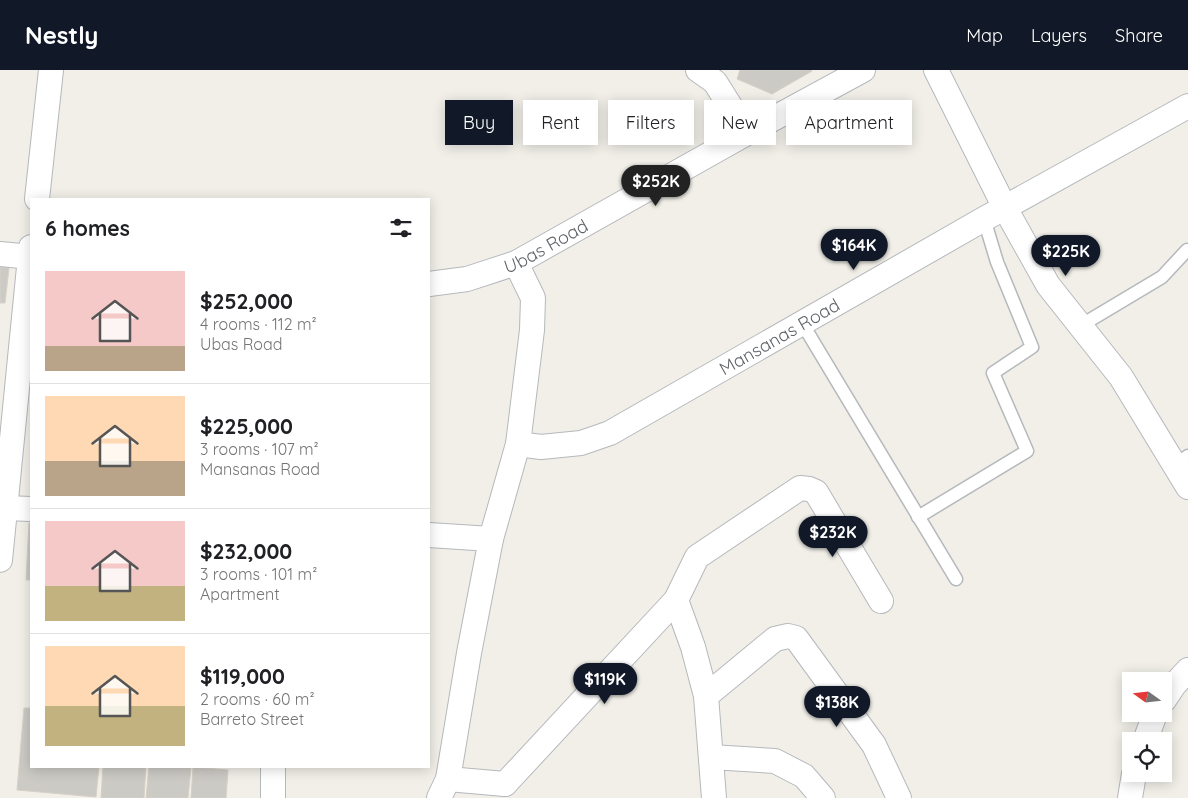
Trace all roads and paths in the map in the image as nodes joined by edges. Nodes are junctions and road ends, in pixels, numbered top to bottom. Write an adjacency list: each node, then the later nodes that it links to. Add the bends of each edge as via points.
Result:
1 (52, 70): 9 (street)
2 (698, 70): 5 (street, via 715,82)
3 (863, 70): 7 (street, Ubas Road)
4 (936, 70): 10 (street)
5 (726, 100)
6 (1188, 106): 10 (street, Mansanas Road)
7 (776, 117)
8 (726, 145): 16 (street, Ubas Road)
9 (37, 198)
10 (1005, 208): 11 (street, Mansanas Road); 19 (street, via 1048,285)
11 (984, 219): 18 (street, Mansanas Road); 26 (lane, via 997,262 1032,347 993,373 1027,451)
12 (1187, 250): 19 (lane, via 1162,277)
13 (0, 254): 14 (street)
14 (30, 254)
15 (30, 262): 22 (street)
16 (516, 263): 17 (street, Ubas Road, via 467,279); 20 (street, via 533,298)
17 (430, 284)
18 (802, 323): 20 (street, Mansanas Road, via 610,434 561,445); 26 (lane)
19 (1080, 326): 21 (street)
20 (518, 444): 28 (street)
21 (1182, 461): 23 (street)
22 (4, 478): 24 (street)
23 (1188, 487)
24 (5, 508): 25 (street); 29 (street)
25 (30, 509)
26 (918, 517): 30 (lane)
27 (430, 535): 28 (street)
28 (491, 539): 39 (street)
29 (0, 560)
30 (956, 578)
31 (676, 600): 32 (street, via 697,557 800,488 816,492); 35 (street); 40 (street)
32 (881, 601)
33 (1188, 670): 34 (street)
34 (1172, 688)
35 (706, 696): 36 (street); 44 (street, via 775,640 788,636 796,638 874,745)
36 (711, 756): 42 (street); 43 (street, via 775,761 804,776)
37 (273, 768): 41 (street)
38 (1133, 782): 45 (street)
39 (444, 789): 40 (street)
40 (504, 791)
41 (273, 798)
42 (714, 798)
43 (823, 798)
44 (899, 798)
45 (1130, 798)

